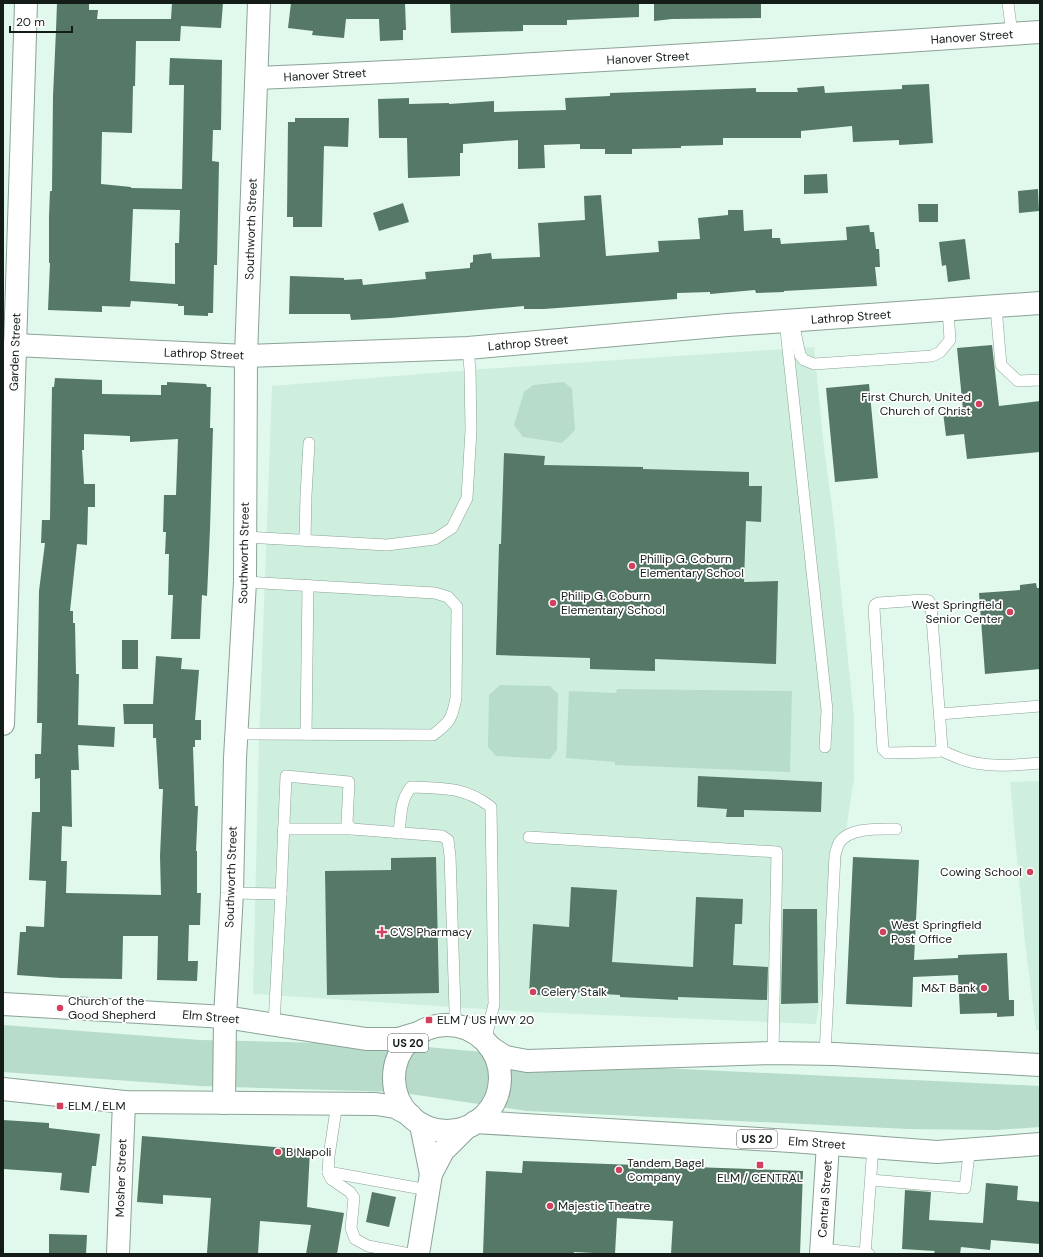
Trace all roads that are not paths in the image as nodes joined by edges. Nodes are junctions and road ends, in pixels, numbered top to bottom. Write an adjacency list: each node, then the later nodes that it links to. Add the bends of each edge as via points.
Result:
1 (26, 3): 11 (street, Garden Street)
2 (258, 3): 6 (street, Southworth Street)
3 (1008, 3): 5 (lane)
4 (1040, 32): 5 (street, Hanover Street)
5 (1012, 34): 6 (street, Hanover Street, via 724,53)
6 (257, 78): 13 (street, Southworth Street)
7 (1040, 303): 8 (street, Lathrop Street)
8 (996, 307): 9 (street, Lathrop Street); 14 (lane, via 1001,364 1018,381)
9 (948, 310): 10 (street, Lathrop Street); 10 (lane, via 950,340 940,352 924,357 814,364 804,360 800,355)
10 (789, 321): 12 (street, Lathrop Street); 25 (lane, via 827,710)
11 (15, 345): 13 (street, Lathrop Street); 22 (street, Garden Street)
12 (468, 348): 13 (street, Lathrop Street); 17 (lane, via 470,430 467,498 452,528 435,539 387,545)
13 (246, 356): 16 (street, Southworth Street)
14 (1040, 380)
15 (309, 443): 17 (lane)
16 (245, 537): 17 (lane); 18 (street, Southworth Street)
17 (305, 540)
18 (245, 582): 19 (lane); 23 (street, Southworth Street)
19 (308, 585): 24 (lane); 24 (lane, via 448,596 456,606 456,698 448,724 433,735)
20 (1040, 706): 21 (lane)
21 (940, 714): 26 (lane, via 943,745); 26 (lane, via 929,601 878,603 874,608 883,749 889,753)
22 (3, 724)
23 (236, 734): 24 (lane); 33 (street, Southworth Street)
24 (306, 734)
25 (825, 747)
26 (940, 750): 27 (lane, via 981,764)
27 (1040, 763)
28 (283, 829): 29 (lane); 29 (lane, via 286,776 349,782 347,823); 34 (lane)
29 (352, 829): 31 (lane)
30 (896, 829): 42 (lane, via 854,832 839,843 834,855)
31 (399, 833): 38 (lane, via 442,836 448,840 455,1010); 40 (lane, via 401,805 411,787 450,788 480,799 491,807 494,1004 488,1029)
32 (529, 837): 41 (lane, via 777,852)
33 (232, 893): 34 (lane); 36 (street, Southworth Street)
34 (281, 894): 37 (lane)
35 (3, 1004): 36 (street, Elm Street)
36 (225, 1017): 37 (street, Elm Street); 46 (street, Southworth Street)
37 (274, 1024): 39 (street, Elm Street, via 366,1039 398,1039)
38 (452, 1025): 39 (street, US 20, via 434,1026); 40 (street, US 20, via 469,1029)
39 (418, 1033): 48 (street, US 20, via 405,1046 397,1060 394,1076 396,1092 404,1108)
40 (488, 1045): 41 (street, via 505,1057 527,1061); 49 (street, via 500,1070 499,1087 493,1104 482,1118)
41 (772, 1053): 42 (street)
42 (825, 1054): 43 (street)
43 (1040, 1065)
44 (3, 1089): 45 (street)
45 (124, 1102): 46 (street); 60 (street, Mosher Street)
46 (224, 1103): 47 (street)
47 (337, 1103): 48 (street, via 385,1105 401,1109); 56 (lane)
48 (415, 1120): 49 (street, via 432,1129 449,1131); 58 (street, US 20)
49 (471, 1124): 50 (street, Elm Street / US 20); 58 (street, US 20, via 443,1151)
50 (828, 1144): 52 (street, Elm Street / US 20); 59 (street, Central Street)
51 (1040, 1144): 53 (street, Elm Street / US 20)
52 (873, 1147): 53 (street, Elm Street / US 20); 57 (lane)
53 (937, 1152): 54 (street)
54 (969, 1154): 55 (street); 57 (lane, via 965,1188)
55 (1040, 1159)
56 (328, 1172): 58 (lane); 61 (lane, via 331,1179 350,1192 354,1198 351,1228 355,1240 368,1246)
57 (871, 1180): 63 (lane)
58 (429, 1182): 62 (street, US 20)
59 (821, 1252): 63 (lane)
60 (118, 1254)
61 (410, 1254)
62 (418, 1254)
63 (865, 1254): 64 (lane)
64 (869, 1254)

